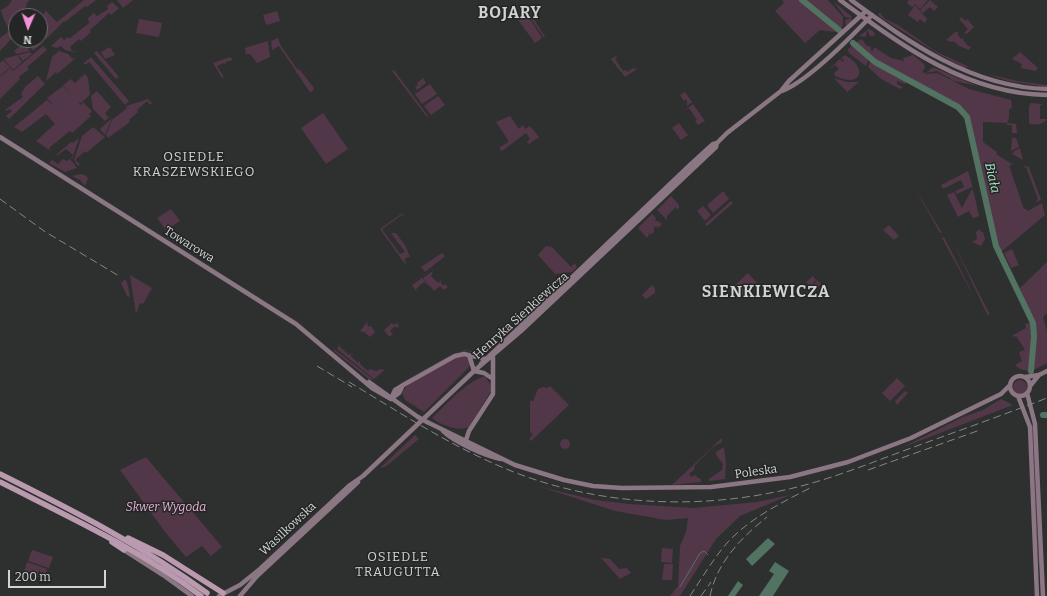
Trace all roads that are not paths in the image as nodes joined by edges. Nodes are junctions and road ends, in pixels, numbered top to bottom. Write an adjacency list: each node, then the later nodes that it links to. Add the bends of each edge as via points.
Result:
1 (840, 0): 5 (main road)
2 (851, 0): 3 (main road)
3 (866, 11): 4 (main road); 5 (main road, Henryka Sienkiewicza)
4 (872, 15): 6 (main road, Henryka Sienkiewicza); 9 (main road, via 957,68 1001,83)
5 (861, 16): 6 (main road); 7 (main road, Henryka Sienkiewicza)
6 (867, 20): 8 (main road, Henryka Sienkiewicza); 11 (main road, via 922,57 955,75 996,88)
7 (816, 58): 8 (main road); 10 (main road, Henryka Sienkiewicza)
8 (814, 69): 10 (main road, Henryka Sienkiewicza, via 792,87)
9 (1047, 89)
10 (781, 91): 13 (main road, Henryka Sienkiewicza, via 707,149 667,191)
11 (1047, 95)
12 (0, 137): 27 (main road, Towarowa, via 296,324)
13 (549, 301): 15 (main road, Henryka Sienkiewicza); 16 (main road, Henryka Sienkiewicza)
14 (468, 355): 16 (main road); 17 (main road); 27 (main road, via 455,356 402,386 395,390)
15 (493, 356): 17 (main road, Henryka Sienkiewicza); 21 (main road)
16 (485, 359): 17 (main road, Henryka Sienkiewicza)
17 (474, 371): 21 (main road); 32 (main road, Wasilkowska)
18 (1047, 371): 19 (main road)
19 (1039, 375): 20 (main road); 23 (main road)
20 (1025, 378): 22 (main road, via 1014,378); 23 (main road)
21 (493, 379): 29 (main road, via 493,394 469,431)
22 (1010, 385): 25 (main road, Poleska); 26 (main road)
23 (1030, 386): 24 (main road)
24 (1027, 393): 26 (main road); 37 (main road, via 1036,424)
25 (1001, 394): 26 (main road, Poleska); 29 (main road, Poleska, via 891,446 828,468 762,482 724,486 613,488 564,480 493,457)
26 (1016, 395): 36 (main road, via 1030,427)
27 (391, 399): 28 (main road, Towarowa)
28 (418, 417): 29 (main road, Poleska, bridge, via 446,435)
29 (465, 442)
30 (0, 474): 34 (highway)
31 (0, 482): 33 (highway)
32 (351, 487): 39 (main road, Wasilkowska, via 260,569); 42 (main road, Wasilkowska, via 253,580)
33 (94, 529): 35 (highway); 41 (highway, via 155,563)
34 (105, 529): 38 (highway, via 161,560); 39 (highway, via 143,544)
35 (124, 550): 40 (main road)
36 (1035, 566): 37 (main road, via 1038,569); 43 (main road)
37 (1042, 567): 44 (main road)
38 (207, 593)
39 (224, 595)
40 (192, 596)
41 (201, 596)
42 (240, 596)
43 (1037, 596)
44 (1043, 596)

